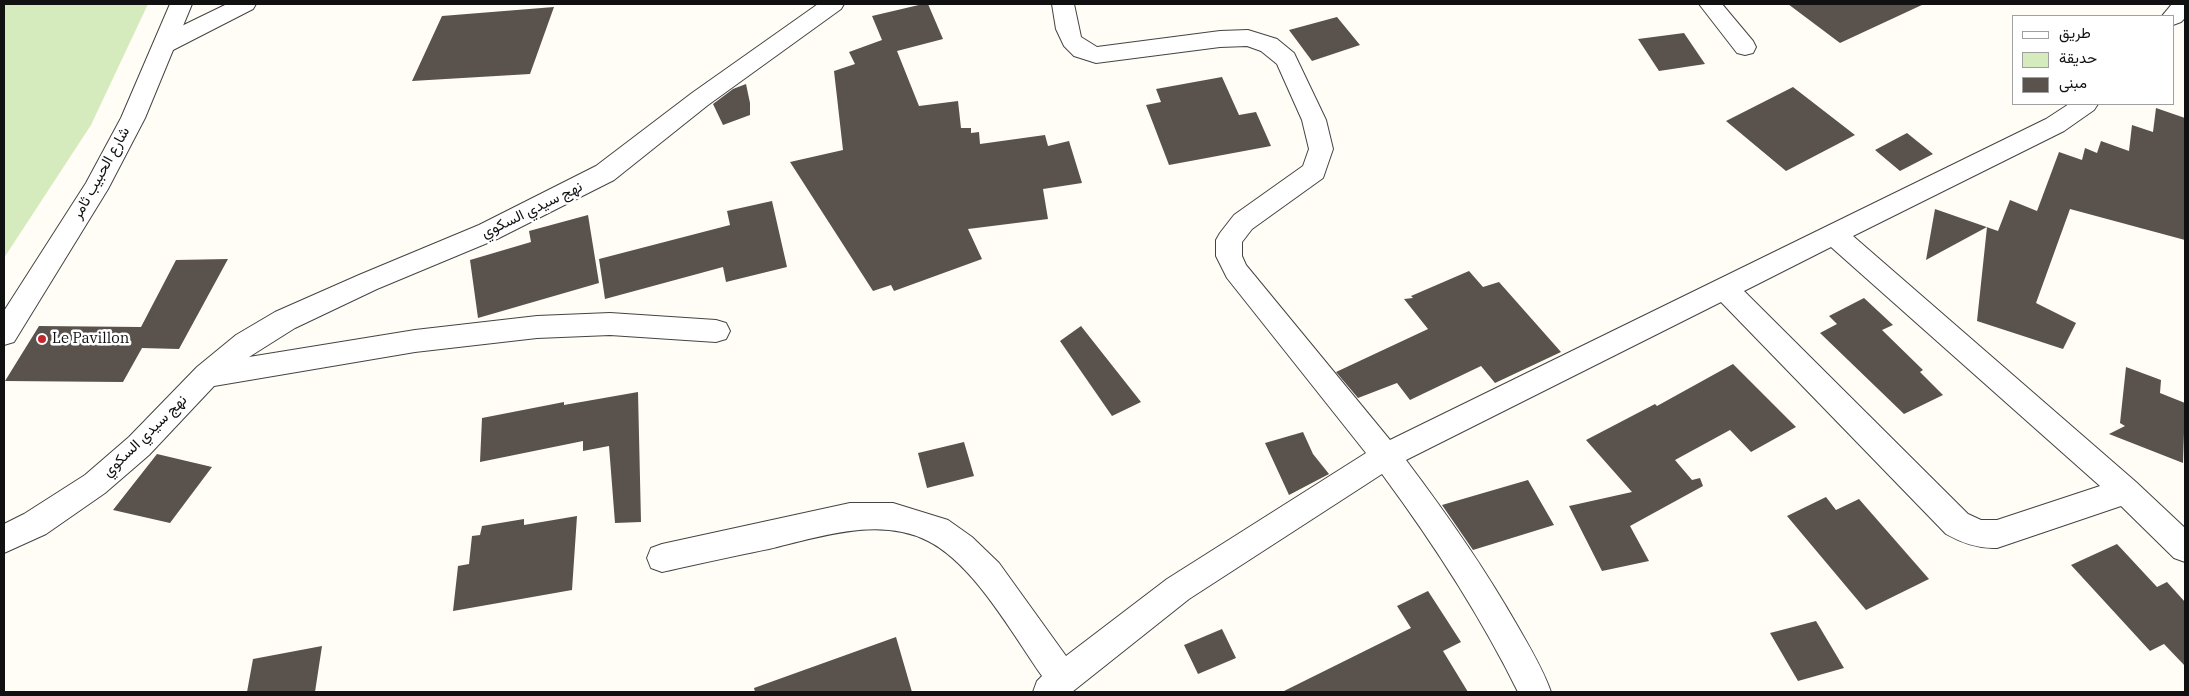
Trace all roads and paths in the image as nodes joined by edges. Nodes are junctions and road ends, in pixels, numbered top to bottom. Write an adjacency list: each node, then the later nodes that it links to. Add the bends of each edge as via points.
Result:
1 (181, 4): 8 (street, شارع الحبيب ثامر)
2 (245, 4): 8 (street)
3 (833, 4): 15 (street, نهج سيدي السكوي, via 700,99 606,173 488,232 286,320 246,343)
4 (1063, 4): 16 (street, via 1071,39 1079,49 1096,55 1248,38 1269,45 1286,59 1314,120 1321,149 1314,171 1242,222 1229,240 1230,256 1236,271)
5 (1710, 4): 9 (street)
6 (2185, 4): 7 (street)
7 (2174, 16)
8 (165, 44): 14 (street, شارع الحبيب ثامر, via 132,118 95,188)
9 (1745, 47)
10 (2084, 105): 11 (street, via 2054,125)
11 (1833, 234): 12 (street); 17 (street)
12 (1724, 288): 16 (street); 17 (street, via 1957,524 1970,532 1985,536 1997,534)
13 (716, 331): 15 (street, via 610,324 537,327 415,341)
14 (4, 334)
15 (207, 375): 18 (street, نهج سيدي السكوي, via 139,446 95,484 35,524)
16 (1386, 456): 21 (street, via 1178,589); 22 (street, via 1470,578 1513,648)
17 (2126, 491): 19 (street)
18 (4, 539)
19 (2185, 548)
20 (662, 558): 21 (street, via 850,517 893,517 937,530 988,572)
21 (1056, 686)
22 (1535, 692)

